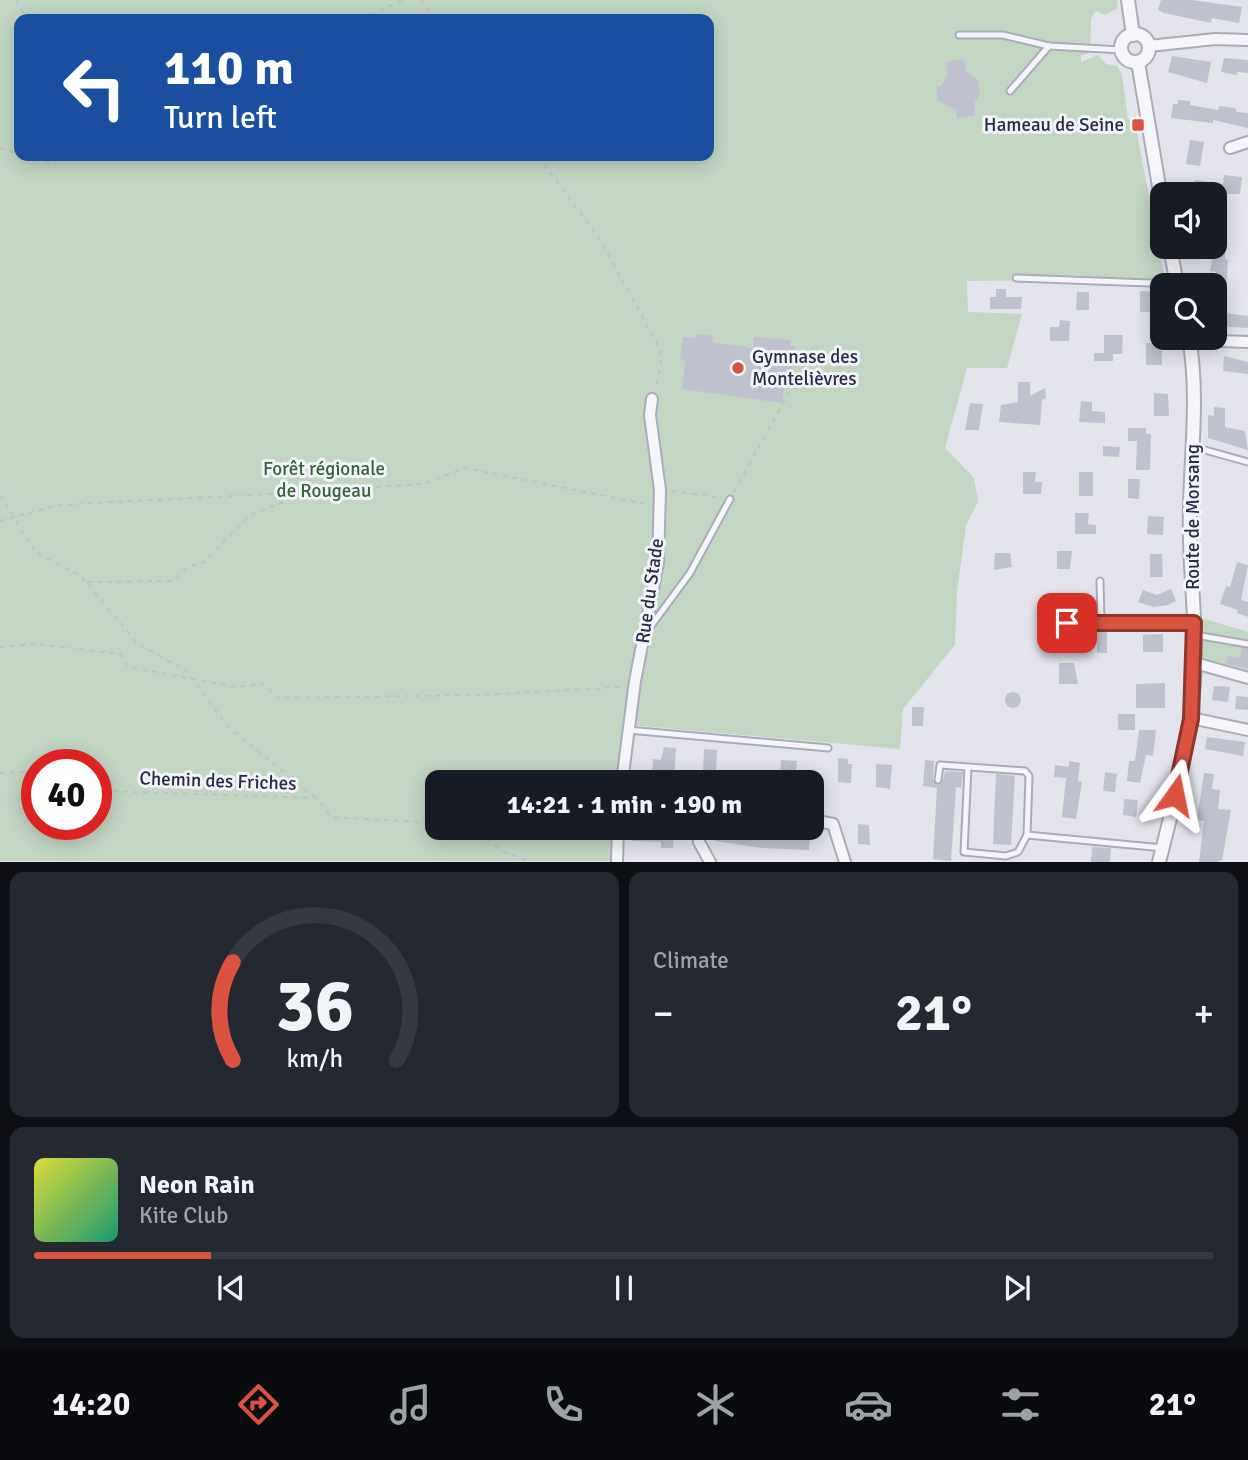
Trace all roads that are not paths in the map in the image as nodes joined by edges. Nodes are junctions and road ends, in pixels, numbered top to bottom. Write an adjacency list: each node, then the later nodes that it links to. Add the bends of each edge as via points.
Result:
1 (1128, 0): 3 (street)
2 (959, 35): 5 (lane, via 1003,34)
3 (1133, 35): 6 (street, via 1142,36); 7 (street, via 1126,38)
4 (1248, 40): 6 (street, via 1215,38)
5 (1049, 46): 7 (lane); 9 (lane)
6 (1149, 46): 8 (street, via 1145,58)
7 (1122, 50): 8 (street, via 1129,60)
8 (1138, 62): 12 (street)
9 (1010, 91)
10 (1248, 142): 11 (street)
11 (1230, 148)
12 (1158, 182)
13 (1016, 278): 14 (lane)
14 (1150, 283)
15 (1227, 341): 16 (street)
16 (1248, 342)
17 (1191, 350): 19 (street, Route de Morsang)
18 (652, 399): 26 (street, Rue du Stade, via 660,507 658,564)
19 (1194, 447): 20 (lane); 25 (street, Route de Morsang, via 1189,525)
20 (1248, 462)
21 (730, 499): 26 (lane, via 690,573)
22 (1100, 581): 24 (lane)
23 (1067, 623): 24 (lane)
24 (1101, 623): 25 (lane)
25 (1194, 629): 27 (lane); 28 (street, Route de Morsang)
26 (646, 632): 31 (street, Rue du Stade)
27 (1248, 644)
28 (1195, 663): 29 (street); 30 (street, Route de Morsang)
29 (1248, 678)
30 (1191, 719): 32 (street); 41 (street, Route de Morsang)
31 (628, 730): 33 (lane); 35 (street, Rue du Stade)
32 (1248, 730)
33 (828, 748)
34 (968, 767): 36 (lane, via 940,765); 38 (lane, via 1025,771 1029,776); 38 (lane, via 964,852 1006,856 1018,852)
35 (623, 770)
36 (938, 780)
37 (824, 822): 44 (street, via 833,824)
38 (1027, 835): 41 (lane)
39 (618, 840): 42 (street)
40 (699, 840): 43 (street)
41 (1163, 848): 45 (street, Route de Morsang)
42 (617, 862)
43 (710, 862)
44 (845, 862)
45 (1159, 862)

